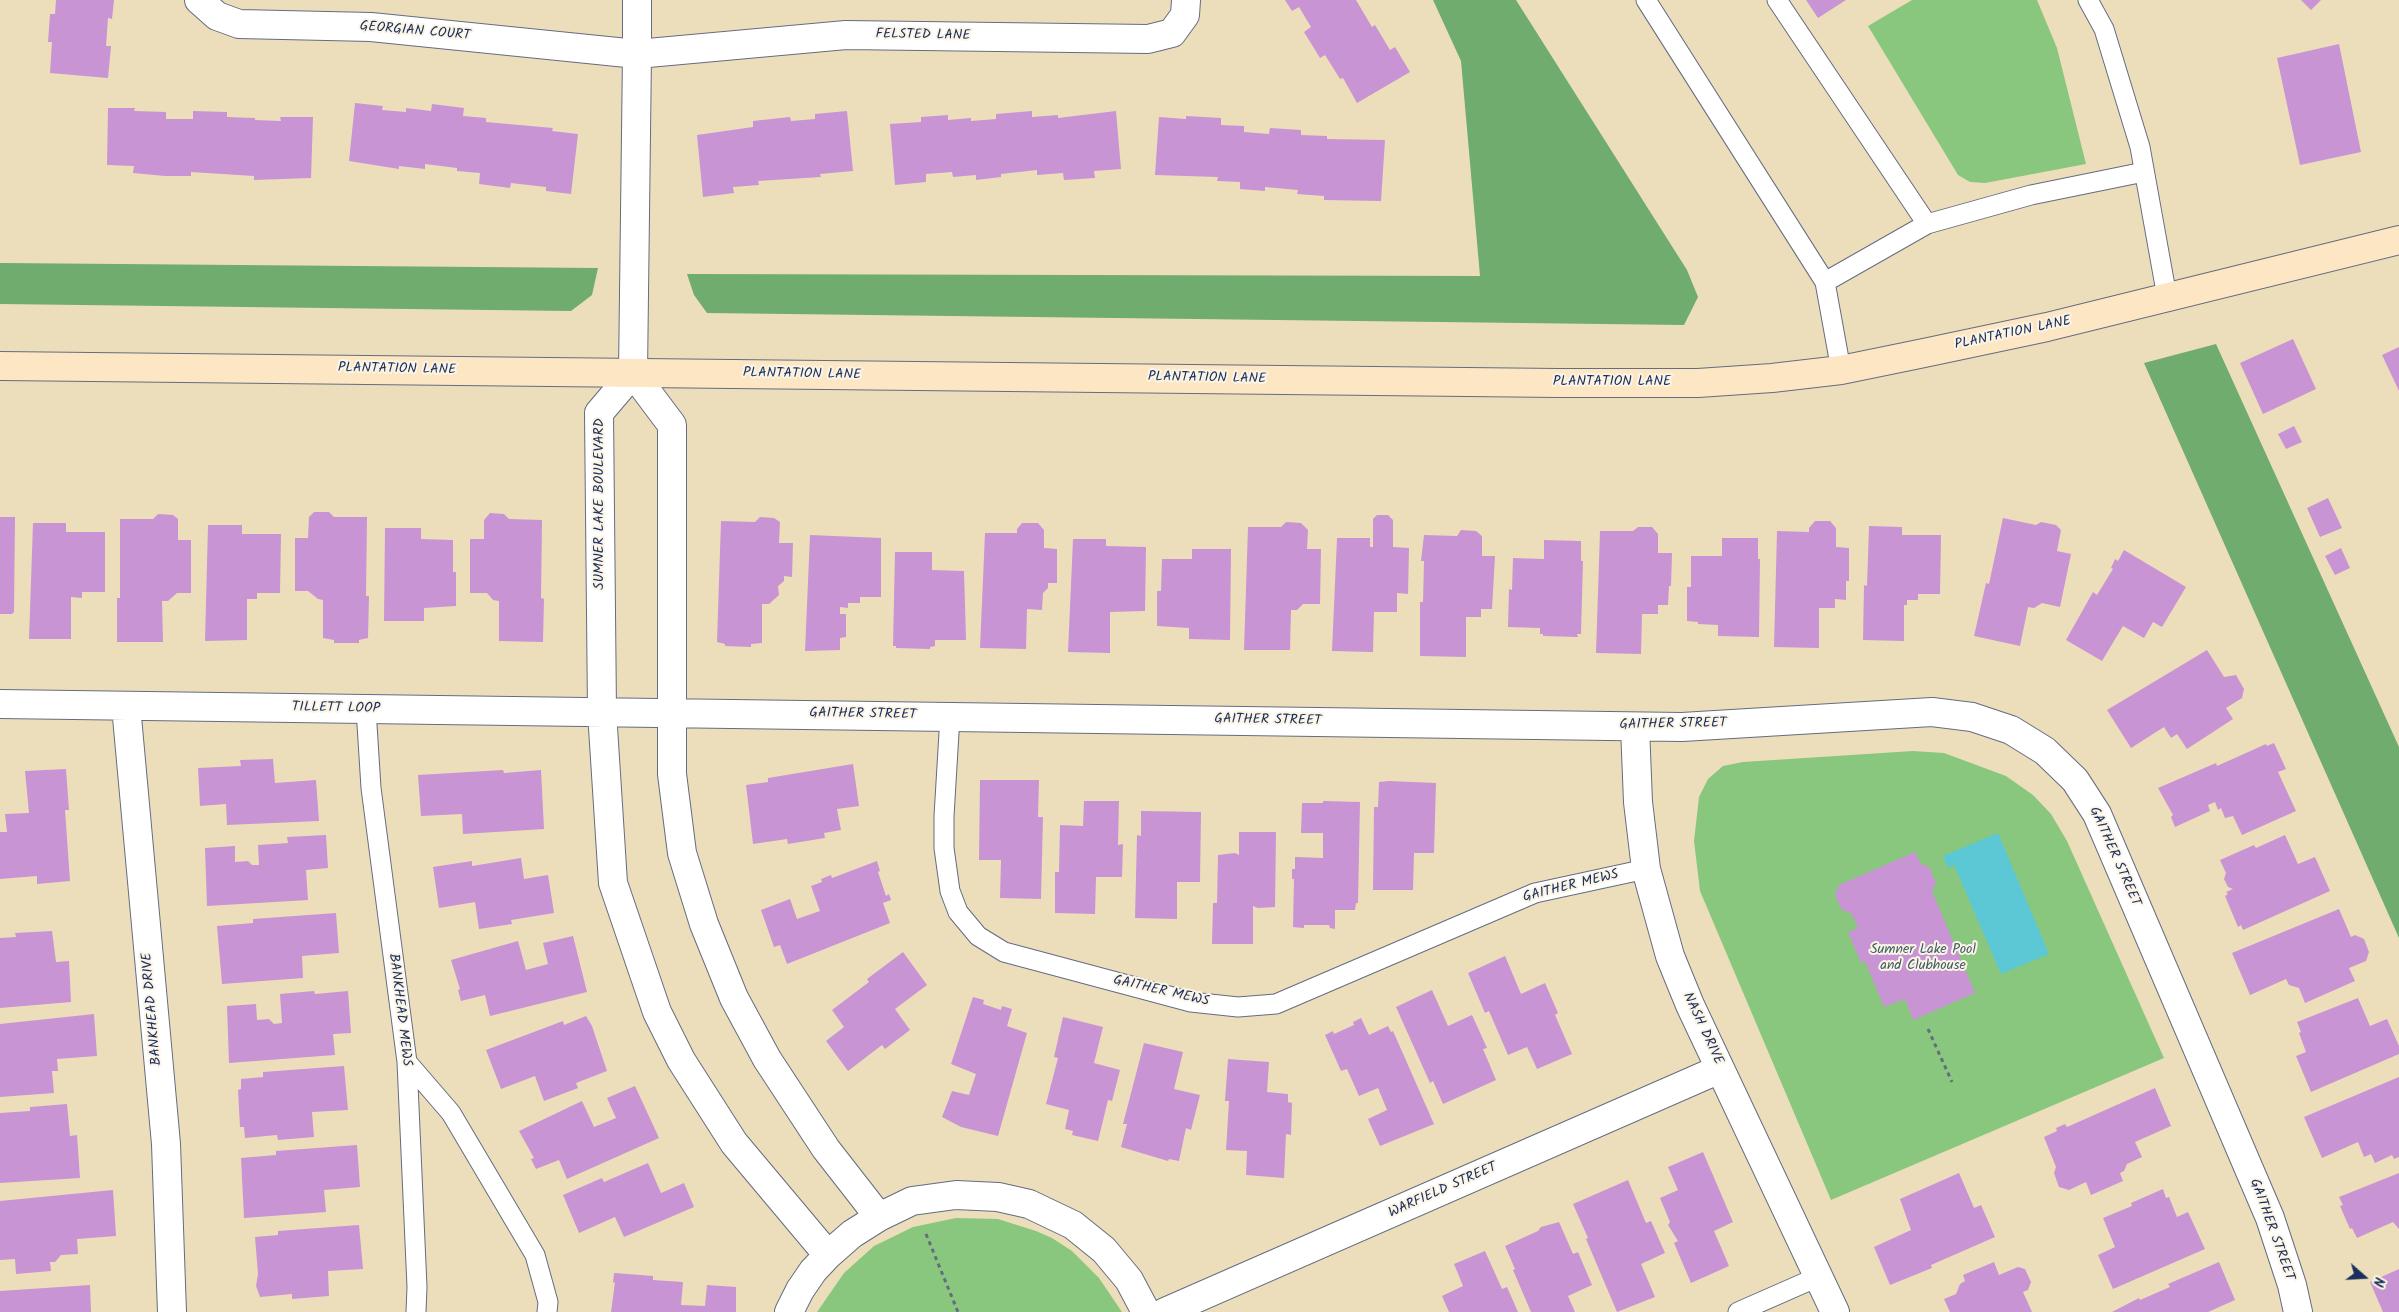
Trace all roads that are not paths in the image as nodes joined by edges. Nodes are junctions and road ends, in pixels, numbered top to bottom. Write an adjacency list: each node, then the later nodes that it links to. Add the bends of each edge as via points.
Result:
1 (199, 0): 7 (street, GEORGIAN COURT, via 217,16 239,24 371,27)
2 (637, 0): 7 (street)
3 (1186, 0): 7 (street, FELSTED LANE, via 1185,14 1172,32 1148,39 846,35)
4 (1646, 0): 11 (lane)
5 (1777, 0): 9 (lane)
6 (2088, 0): 8 (lane, via 2104,29 2140,147)
7 (637, 54): 15 (street)
8 (2144, 172): 9 (lane, via 2032,196); 12 (lane)
9 (1927, 224): 11 (lane)
10 (2399, 240): 12 (street, PLANTATION LANE)
11 (1826, 282): 14 (lane)
12 (2167, 297): 14 (street, PLANTATION LANE, via 2047,327)
13 (0, 366): 15 (street, PLANTATION LANE)
14 (1840, 370): 15 (street, PLANTATION LANE, via 1772,378 1636,383)
15 (633, 373): 19 (street, SUMNER LAKE BOULEVARD, via 599,413); 20 (street, via 672,425)
16 (0, 704): 17 (street, TILLETT LOOP)
17 (126, 706): 18 (street, TILLETT LOOP); 29 (street, BANKHEAD DRIVE, via 166,1144)
18 (366, 709): 19 (street, TILLETT LOOP); 24 (lane, BANKHEAD MEWS, via 371,788)
19 (602, 712): 20 (street, TILLETT LOOP); 27 (street, SUMNER LAKE BOULEVARD, via 613,883 658,1012 681,1060 734,1143)
20 (672, 712): 21 (street, GAITHER STREET); 26 (street, via 672,774 682,853 704,924 730,989 788,1092 826,1149)
21 (950, 716): 22 (street, GAITHER STREET); 23 (lane, GAITHER MEWS, via 944,848 950,891 958,912 978,936 1004,952 1191,1002 1238,1007 1276,1004 1535,893)
22 (1635, 727): 23 (street, NASH DRIVE, via 1638,802); 37 (street, GAITHER STREET, via 1932,712 1972,717 2011,730 2045,751 2075,780 2097,814 2270,1218)
23 (1646, 869): 25 (street, NASH DRIVE, via 1679,980)
24 (407, 1062): 30 (lane, BANKHEAD MEWS); 31 (lane, via 450,1113 535,1255 548,1302)
25 (1720, 1069): 28 (street, NASH DRIVE); 34 (street, WARFIELD STREET)
26 (879, 1217): 27 (street); 33 (street, via 912,1201 956,1194 998,1196 1029,1204 1073,1225 1104,1250 1129,1280)
27 (828, 1255): 32 (street, via 800,1290)
28 (1820, 1276): 35 (lane); 36 (street, NASH DRIVE)
29 (172, 1312)
30 (416, 1312)
31 (547, 1312)
32 (789, 1312)
33 (1146, 1312)
34 (1165, 1312)
35 (1738, 1312)
36 (1835, 1312)
37 (2298, 1312)

